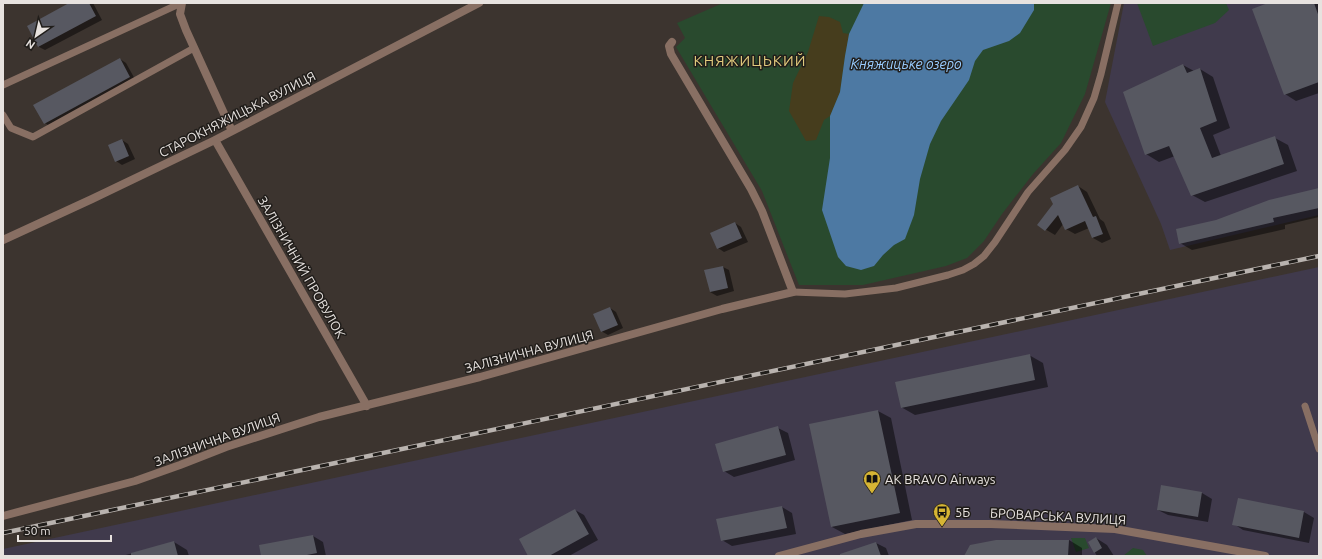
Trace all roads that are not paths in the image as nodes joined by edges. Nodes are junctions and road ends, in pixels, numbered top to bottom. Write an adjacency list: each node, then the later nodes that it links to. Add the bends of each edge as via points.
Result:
1 (181, 3): 5 (street, via 180,14); 6 (lane)
2 (478, 3): 8 (street, СТАРОКНЯЖИЦЬКА ВУЛИЦЯ)
3 (1118, 3): 11 (lane, via 1094,98 1081,127 1065,150 1028,192 984,256 964,270 896,288 845,294)
4 (672, 42): 11 (street, via 668,46 671,54 739,167 759,206)
5 (194, 48): 7 (lane, via 33,137 11,128); 8 (street)
6 (3, 84)
7 (3, 116)
8 (232, 131): 9 (street, СТАРОКНЯЖИЦЬКА ВУЛИЦЯ)
9 (215, 140): 10 (street, СТАРОКНЯЖИЦЬКА ВУЛИЦЯ); 12 (street, ЗАЛІЗНИЧНИЙ ПРОВУЛОК)
10 (3, 240)
11 (793, 292): 12 (street, ЗАЛІЗНИЧНА ВУЛИЦЯ)
12 (367, 406): 15 (street, ЗАЛІЗНИЧНА ВУЛИЦЯ, via 271,431 135,481)
13 (1305, 406): 14 (lane)
14 (1319, 449)
15 (3, 516)
16 (779, 556): 17 (street, БРОВАРСЬКА ВУЛИЦЯ, via 861,534 916,524 991,524 1115,529)
17 (1265, 556)

